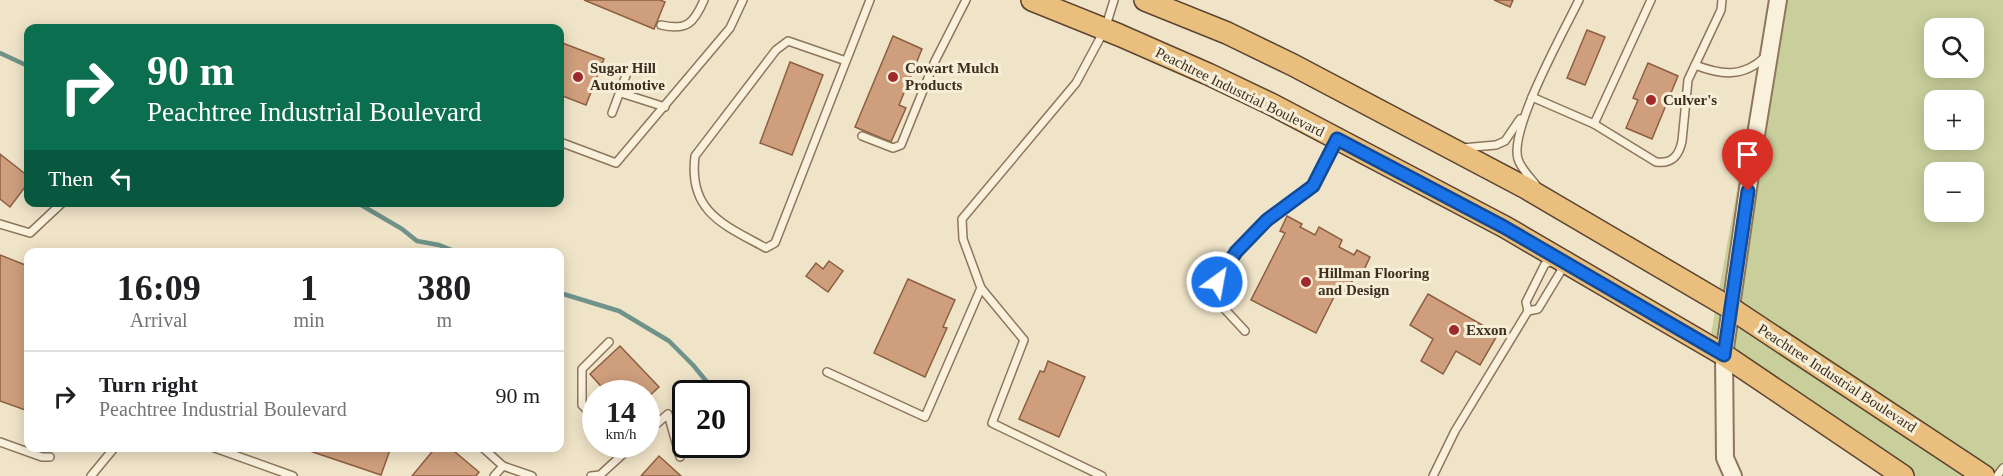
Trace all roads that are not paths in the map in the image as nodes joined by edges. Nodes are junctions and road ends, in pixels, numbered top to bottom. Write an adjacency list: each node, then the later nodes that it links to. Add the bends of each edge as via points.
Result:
1 (704, 0): 12 (lane, via 688,25)
2 (743, 0): 20 (lane, via 730,28)
3 (870, 0): 15 (lane)
4 (966, 0): 24 (lane, via 935,61 901,145 893,148)
5 (1032, 0): 13 (highway, Peachtree Industrial Boulevard)
6 (1114, 0): 13 (lane)
7 (1145, 0): 27 (highway, Peachtree Industrial Boulevard, via 1246,42)
8 (1579, 0): 19 (lane)
9 (1650, 0): 23 (lane)
10 (1722, 0): 16 (lane)
11 (1778, 0): 14 (street)
12 (661, 25)
13 (1105, 29): 25 (highway, Peachtree Industrial Boulevard, via 1208,74); 32 (lane, via 1076,83 962,219 963,239)
14 (1770, 50): 16 (lane, via 1759,62 1731,73); 33 (street)
15 (846, 61): 15 (lane, via 774,243 766,248 719,222 695,188 695,156 776,50 788,41)
16 (1695, 65): 23 (lane, via 1688,80 1680,150 1673,159 1656,162)
17 (628, 70): 18 (lane)
18 (621, 93): 20 (lane); 21 (lane)
19 (1532, 97): 22 (lane); 23 (lane)
20 (665, 107): 26 (lane, via 616,163)
21 (612, 113)
22 (1524, 115): 27 (lane, via 1505,141); 28 (lane, via 1517,157)
23 (1594, 124)
24 (862, 136)
25 (1337, 139): 31 (highway, Peachtree Industrial Boulevard); 35 (lane, via 1313,186 1267,220 1236,252 1217,282 1219,303)
26 (564, 144)
27 (1451, 148): 28 (highway, Peachtree Industrial Boulevard)
28 (1550, 201): 33 (highway, Peachtree Industrial Boulevard)
29 (58, 207): 30 (lane, via 30,233)
30 (0, 224)
31 (1559, 259): 34 (lane, via 1545,264 1526,302); 34 (lane, via 1561,271 1538,309); 37 (highway, Peachtree Industrial Boulevard)
32 (981, 288): 38 (lane, via 925,417); 58 (lane, via 1024,340 992,423)
33 (1732, 309): 37 (street); 62 (highway, Peachtree Industrial Boulevard)
34 (1528, 311): 59 (lane, via 1460,423)
35 (1245, 331)
36 (609, 342): 39 (lane, via 582,369)
37 (1724, 355): 60 (street, via 1725,458); 61 (highway, Peachtree Industrial Boulevard)
38 (827, 372)
39 (582, 380)
40 (660, 421): 41 (lane, via 668,414)
41 (672, 428)
42 (0, 442): 43 (lane)
43 (24, 451)
44 (28, 452): 48 (lane)
45 (110, 452): 53 (lane)
46 (226, 452): 54 (lane)
47 (488, 452): 50 (lane)
48 (50, 457)
49 (618, 458): 52 (lane)
50 (503, 466): 55 (lane); 56 (lane)
51 (2003, 468): 63 (lane)
52 (600, 475): 57 (lane)
53 (91, 476)
54 (293, 476)
55 (494, 476)
56 (532, 476)
57 (591, 476)
58 (1102, 476)
59 (1433, 476)
60 (1733, 476)
61 (1903, 476)
62 (1984, 476)
63 (1997, 476)

